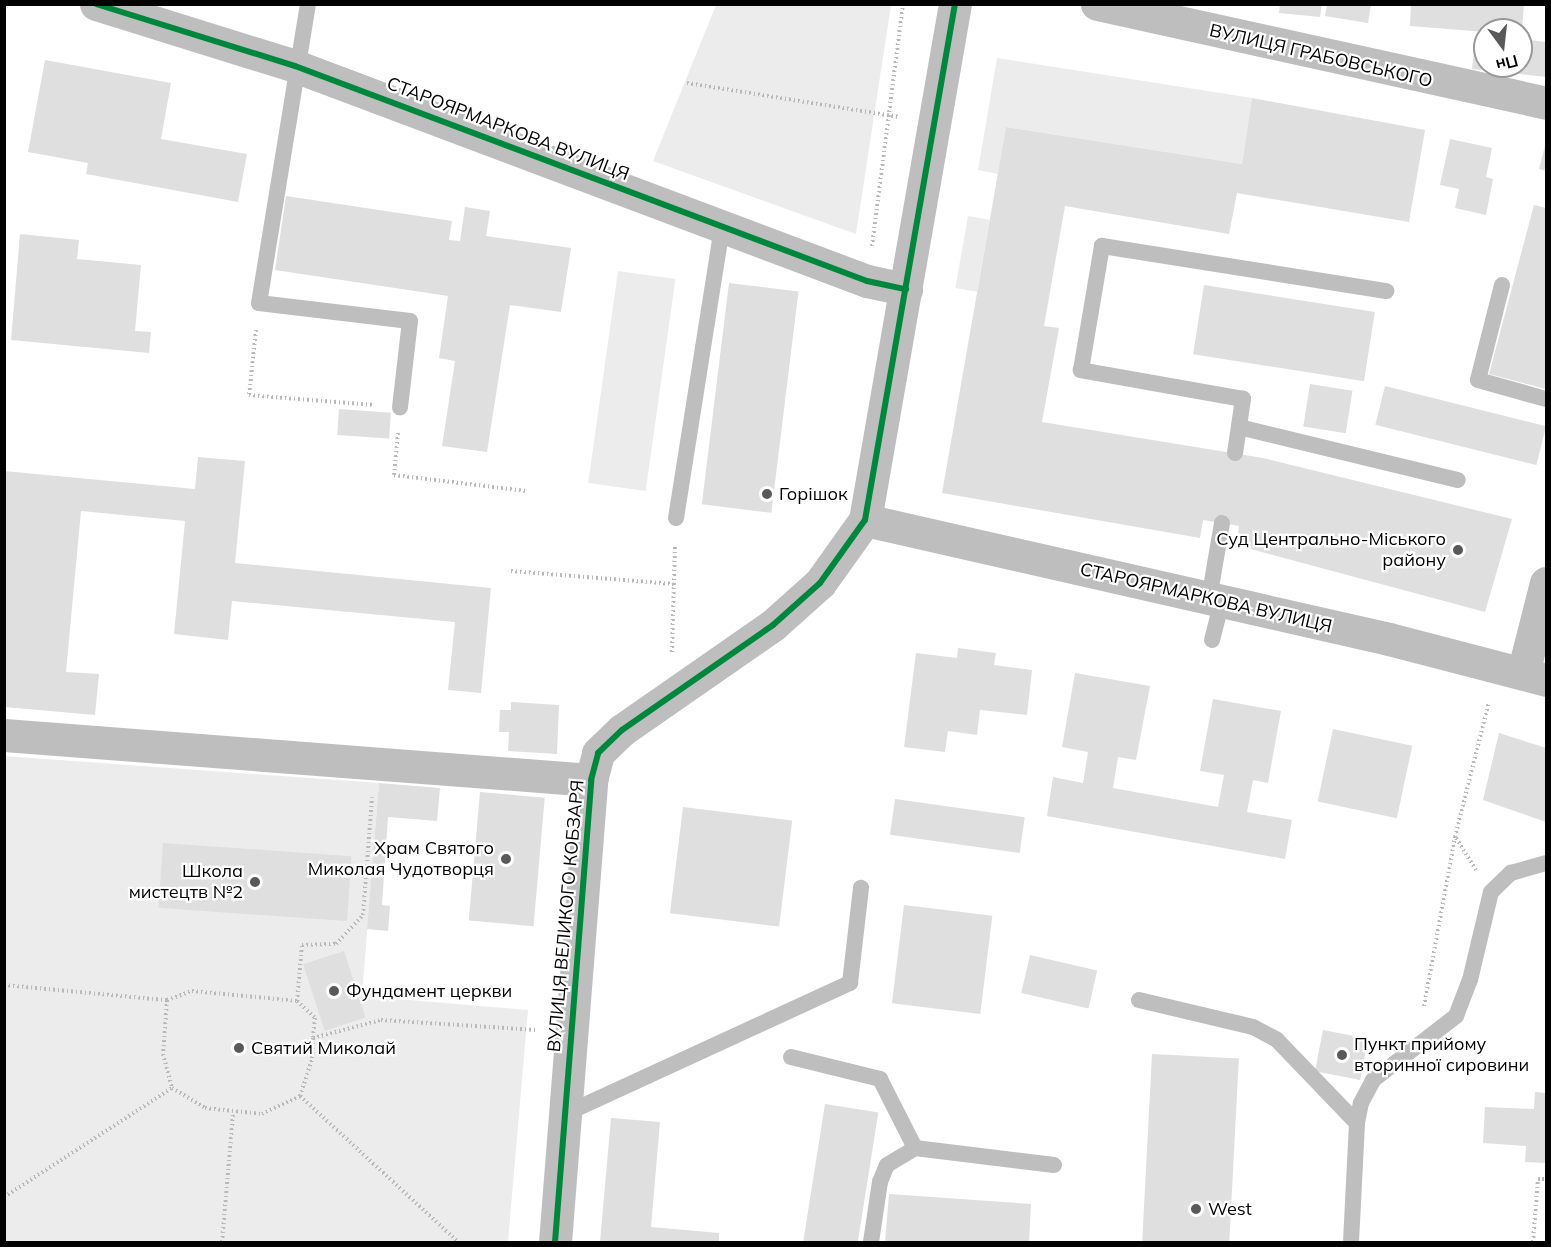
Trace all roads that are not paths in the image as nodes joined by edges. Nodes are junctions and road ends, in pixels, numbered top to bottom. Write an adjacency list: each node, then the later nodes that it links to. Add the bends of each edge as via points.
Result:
1 (96, 4): 6 (street, СТАРОЯРМАРКОВА ВУЛИЦЯ)
2 (308, 4): 6 (lane)
3 (956, 4): 10 (street, ВУЛИЦЯ ВЕЛИКОГО КОБЗАРЯ)
4 (1096, 4): 5 (street, ВУЛИЦЯ ГРАБОВСЬКОГО)
5 (1161, 12): 7 (street, ВУЛИЦЯ ГРАБОВСЬКОГО)
6 (296, 66): 8 (street, СТАРОЯРМАРКОВА ВУЛИЦЯ); 13 (lane, via 259,303 410,321)
7 (1546, 103)
8 (722, 228): 10 (street, СТАРОЯРМАРКОВА ВУЛИЦЯ, via 867,281); 17 (lane)
9 (1502, 285): 12 (lane, via 1478,380)
10 (906, 289): 18 (street, ВУЛИЦЯ ВЕЛИКОГО КОБЗАРЯ)
11 (1386, 291): 14 (lane, via 1102,246 1081,370 1243,399)
12 (1546, 399)
13 (400, 407)
14 (1239, 427): 15 (lane); 16 (lane)
15 (1235, 453)
16 (1458, 480)
17 (676, 518)
18 (865, 520): 21 (street, СТАРОЯРМАРКОВА ВУЛИЦЯ); 25 (street, ВУЛИЦЯ ВЕЛИКОГО КОБЗАРЯ, via 820,583 773,625 608,741 598,753)
19 (1222, 523): 21 (lane)
20 (1546, 583): 23 (street)
21 (1216, 600): 22 (lane); 23 (street, СТАРОЯРМАРКОВА ВУЛИЦЯ)
22 (1212, 640)
23 (1535, 676)
24 (4, 735): 25 (street)
25 (591, 780): 30 (street, ВУЛИЦЯ ВЕЛИКОГО КОБЗАРЯ)
26 (1546, 863): 31 (lane, via 1511,873 1491,892 1470,980 1456,1016 1373,1080 1361,1103)
27 (861, 888): 30 (lane, via 850,983)
28 (1139, 1000): 31 (lane, via 1253,1027 1277,1040)
29 (791, 1057): 32 (lane, via 880,1079)
30 (565, 1114): 34 (street, ВУЛИЦЯ ВЕЛИКОГО КОБЗАРЯ)
31 (1357, 1123): 36 (lane)
32 (915, 1148): 33 (lane); 35 (lane, via 887,1166 880,1182)
33 (1054, 1165)
34 (555, 1242)
35 (871, 1242)
36 (1351, 1242)

